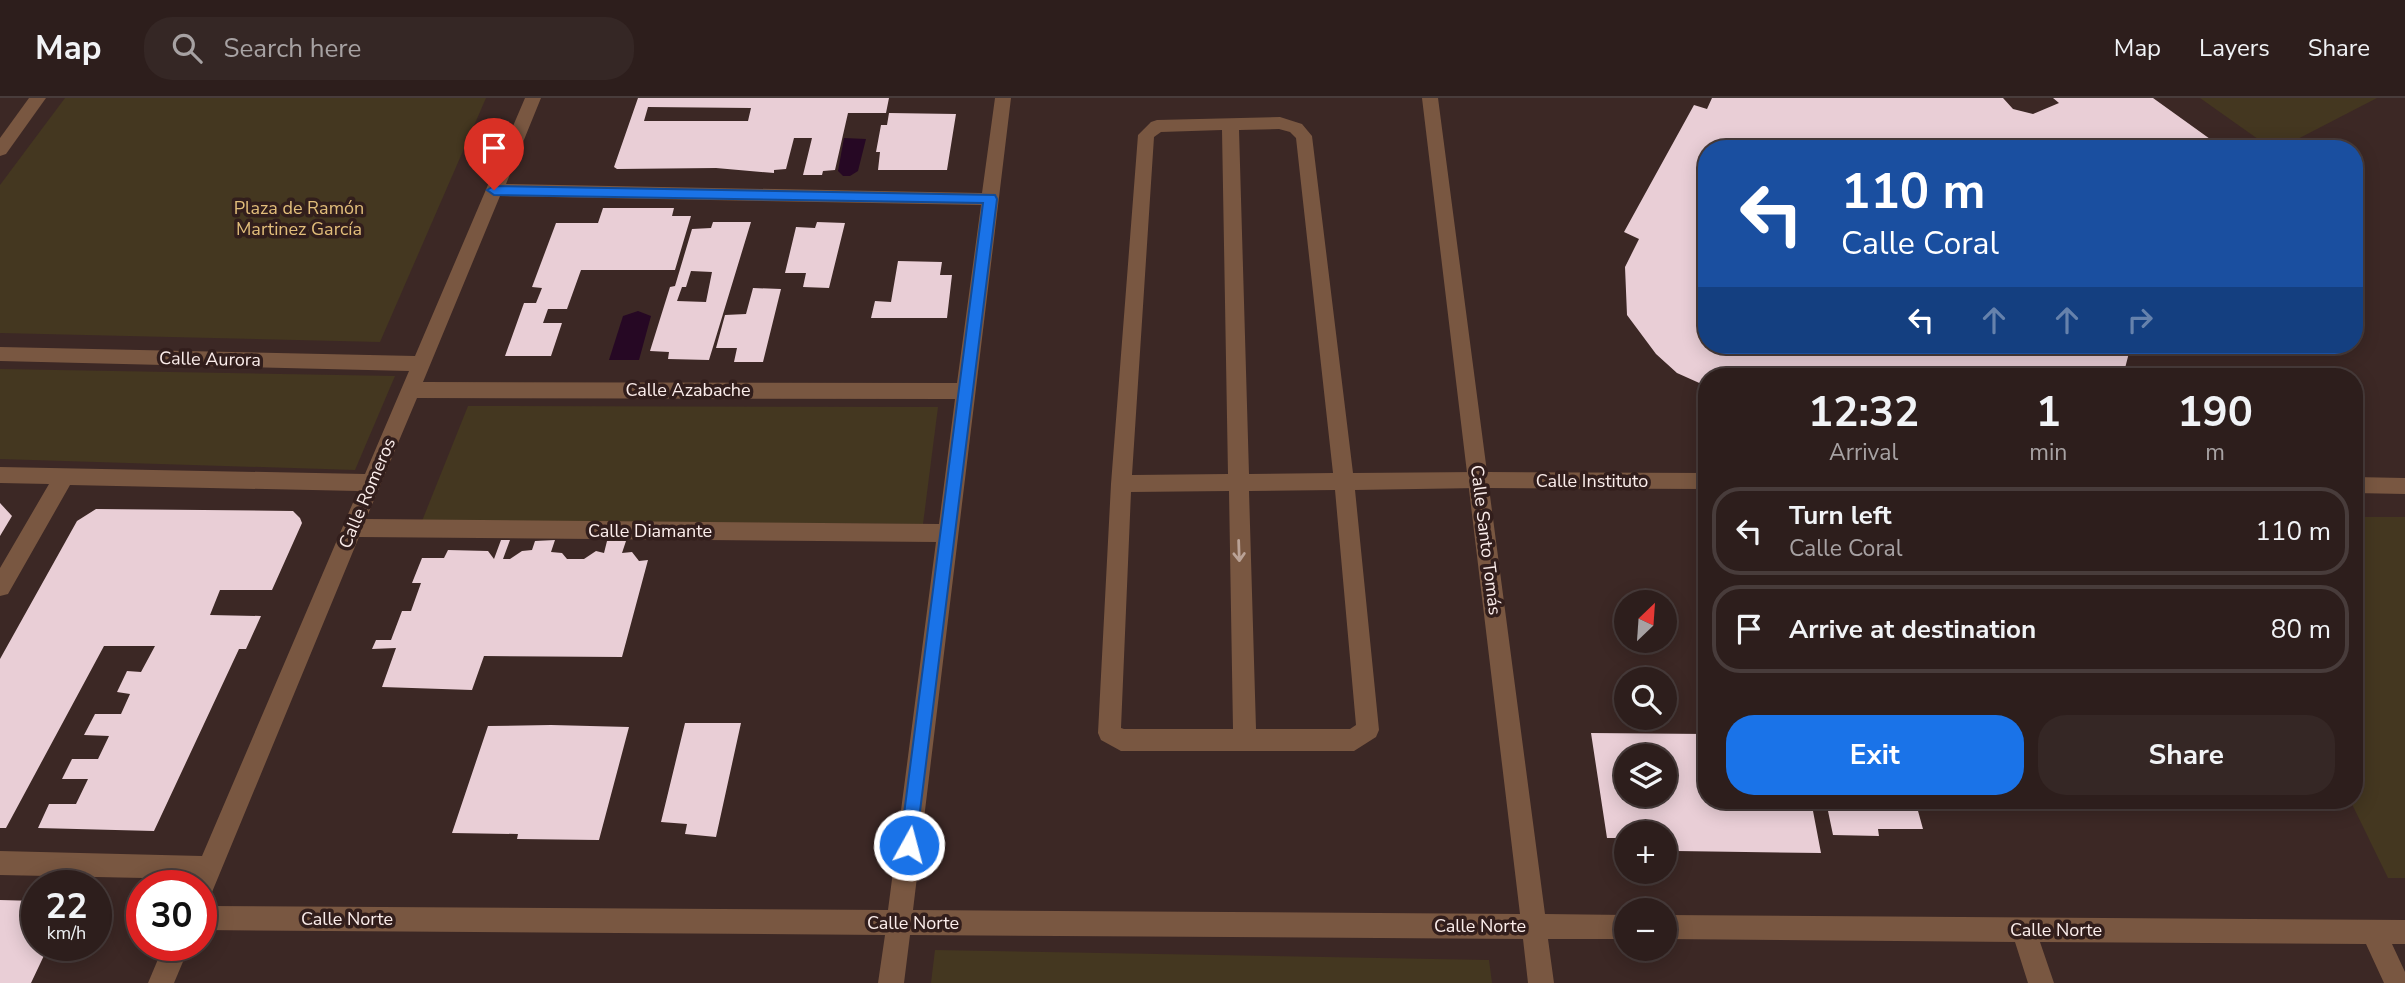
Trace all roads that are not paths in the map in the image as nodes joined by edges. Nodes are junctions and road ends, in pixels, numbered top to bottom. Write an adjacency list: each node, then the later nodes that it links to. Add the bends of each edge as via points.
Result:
1 (38, 98): 6 (street)
2 (533, 98): 7 (street, Calle Romeros)
3 (1003, 98): 8 (street)
4 (1430, 98): 15 (street, Calle Santo Tomás)
5 (1230, 124): 16 (street, via 1280,123 1304,136); 18 (street); 20 (street, via 1157,126 1146,135)
6 (0, 150)
7 (494, 190): 8 (street); 10 (street, Calle Romeros)
8 (990, 199): 12 (street)
9 (0, 354): 10 (street, Calle Aurora)
10 (421, 364): 11 (street, Calle Romeros)
11 (410, 390): 12 (street, Calle Azabache); 19 (street, Calle Romeros)
12 (966, 391): 24 (street)
13 (0, 475): 14 (street)
14 (64, 477): 19 (street); 25 (street)
15 (1478, 480): 16 (street, Calle Instituto); 17 (street, Calle Instituto); 32 (street, Calle Santo Tomás)
16 (1344, 481): 18 (street, Calle Instituto); 26 (street, via 1368,730 1353,740)
17 (1698, 481)
18 (1237, 482): 20 (street, Calle Instituto); 26 (street, one-way to 26)
19 (371, 483): 23 (street, Calle Romeros)
20 (1121, 484): 26 (street, via 1109,733 1121,740)
21 (2363, 485): 22 (street)
22 (2405, 486)
23 (352, 528): 24 (street, Calle Diamante); 28 (street, Calle Romeros)
24 (948, 533): 31 (street)
25 (0, 587)
26 (1245, 740)
27 (0, 863): 29 (street)
28 (208, 870)
29 (126, 872)
30 (217, 918): 31 (street, Calle Norte)
31 (899, 923): 32 (street, Calle Norte); 40 (street)
32 (1534, 926): 33 (street, Calle Norte); 41 (street, Calle Santo Tomás)
33 (1614, 927)
34 (1677, 927): 35 (street, Calle Norte)
35 (2024, 930): 36 (street, Calle Norte); 42 (street)
36 (2373, 932): 37 (street, Calle Norte); 43 (street)
37 (2405, 932)
38 (170, 961): 39 (street)
39 (161, 983)
40 (891, 983)
41 (1541, 983)
42 (2042, 983)
43 (2397, 983)

